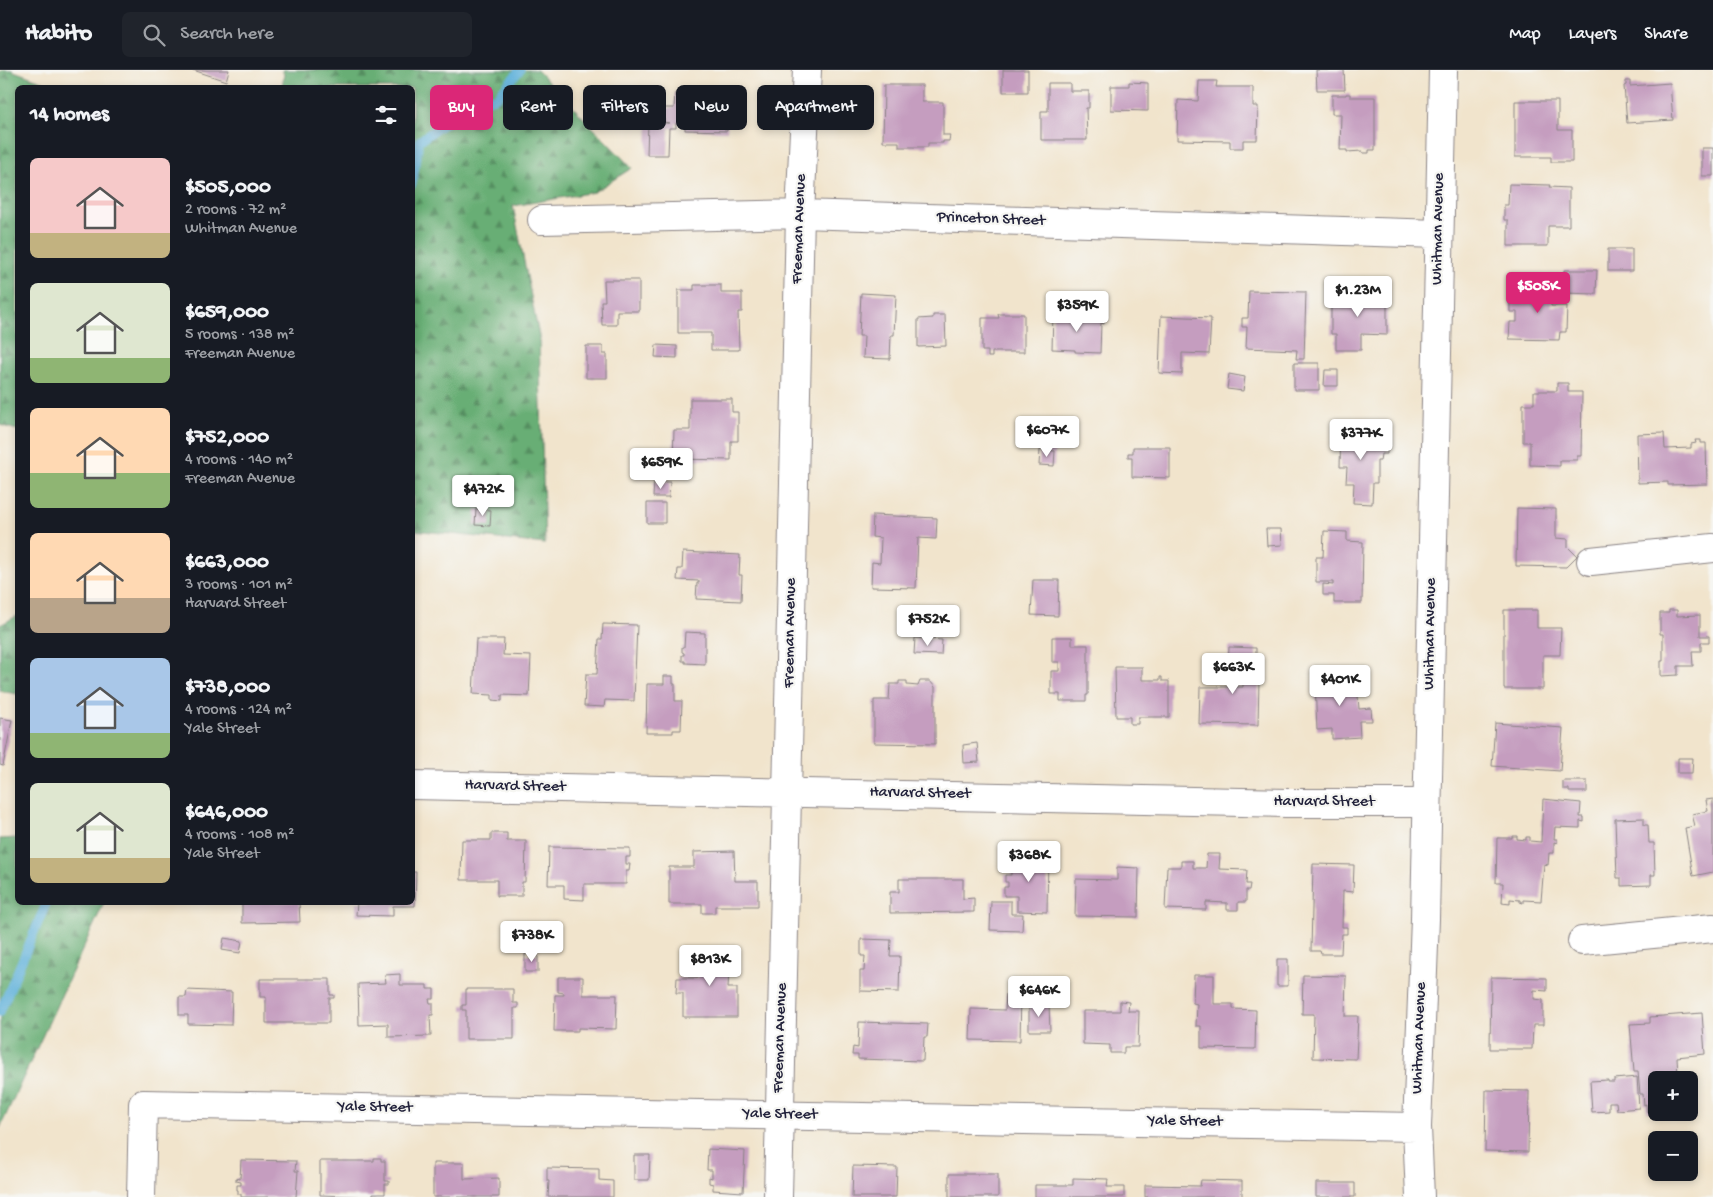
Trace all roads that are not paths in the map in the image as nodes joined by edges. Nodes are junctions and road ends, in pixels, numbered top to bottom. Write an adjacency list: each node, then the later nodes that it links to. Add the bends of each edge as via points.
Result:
1 (807, 70): 3 (street, Freeman Avenue)
2 (1443, 70): 5 (street, Whitman Avenue)
3 (800, 214): 4 (street, Princeton Street); 5 (street, Princeton Street); 9 (street, Freeman Avenue)
4 (542, 220)
5 (1439, 234): 10 (street, Whitman Avenue)
6 (1713, 548): 7 (street)
7 (1591, 561)
8 (415, 785): 9 (street, Harvard Street)
9 (788, 792): 10 (street, Harvard Street); 13 (street, Freeman Avenue)
10 (1427, 803): 14 (street, Whitman Avenue)
11 (1713, 928): 12 (street)
12 (1582, 941)
13 (780, 1114): 14 (street, Yale Street); 15 (street, Yale Street, via 143,1104); 16 (street, Freeman Avenue)
14 (1417, 1127): 17 (street, Whitman Avenue)
15 (141, 1197)
16 (778, 1197)
17 (1420, 1197)

